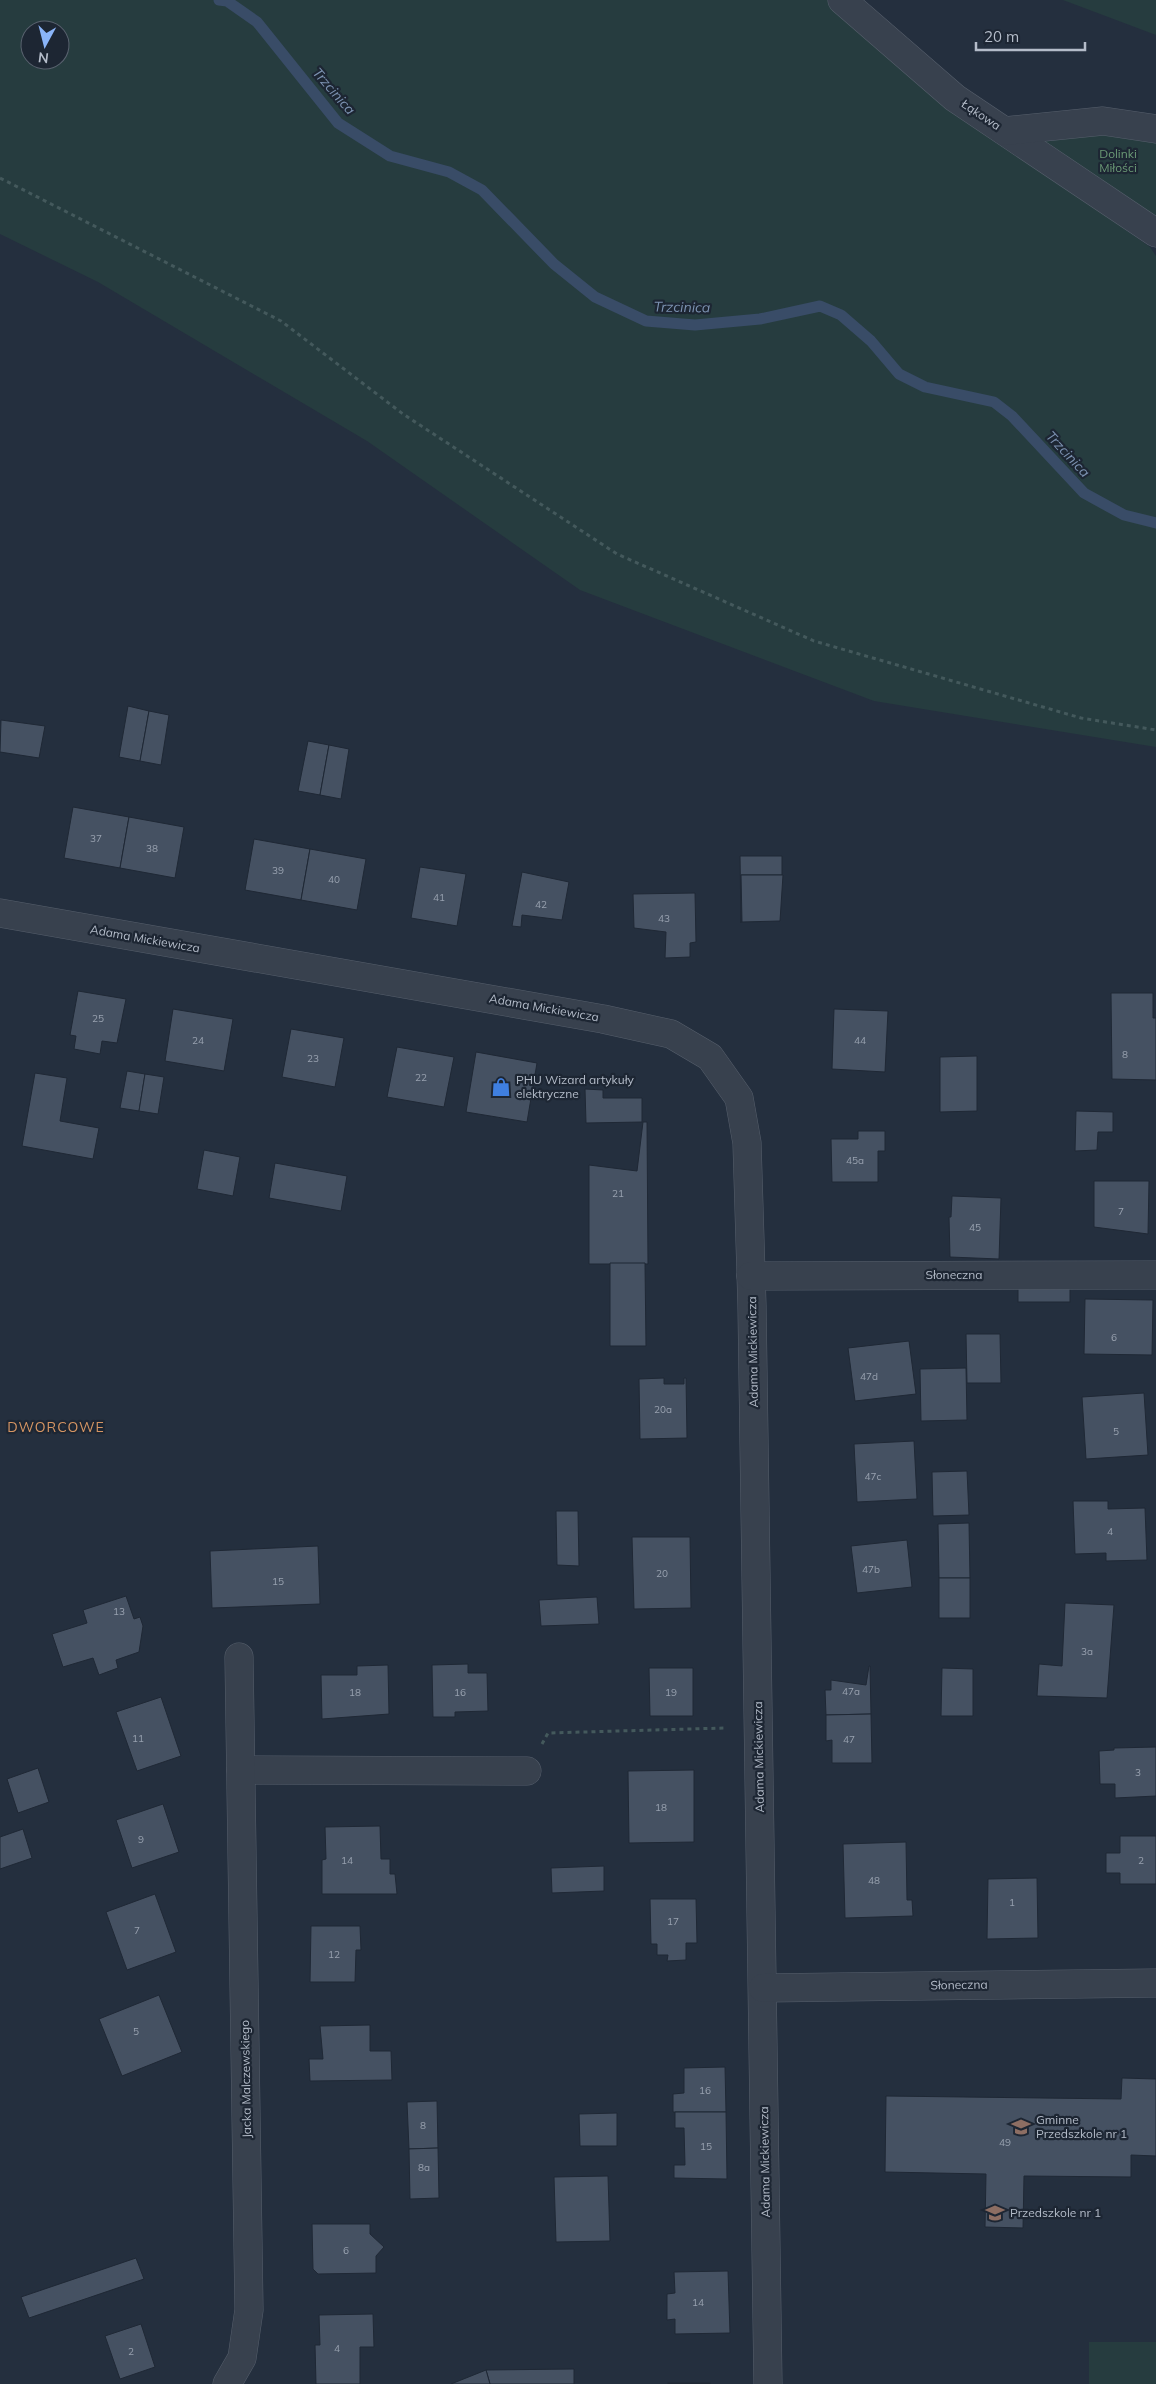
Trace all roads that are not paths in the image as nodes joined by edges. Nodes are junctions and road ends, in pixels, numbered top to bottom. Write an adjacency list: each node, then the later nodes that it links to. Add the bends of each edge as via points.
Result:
1 (842, 0): 3 (street, Łąkowa, via 955,98)
2 (1156, 128): 3 (street, Łąkowa, via 1102,121)
3 (1005, 131): 4 (street)
4 (1156, 233)
5 (0, 913): 7 (street, Adama Mickiewicza, via 604,1019 671,1034 710,1057 739,1098 747,1143)
6 (1156, 1275): 7 (street, Słoneczna)
7 (751, 1276): 12 (street, Adama Mickiewicza)
8 (239, 1657): 9 (street, Jacka Malczewskiego)
9 (241, 1770): 10 (street); 13 (street, Jacka Malczewskiego, via 249,2310 242,2358)
10 (527, 1771)
11 (1156, 1983): 12 (street, Słoneczna)
12 (763, 1988): 14 (street, Adama Mickiewicza)
13 (227, 2384)
14 (768, 2384)

